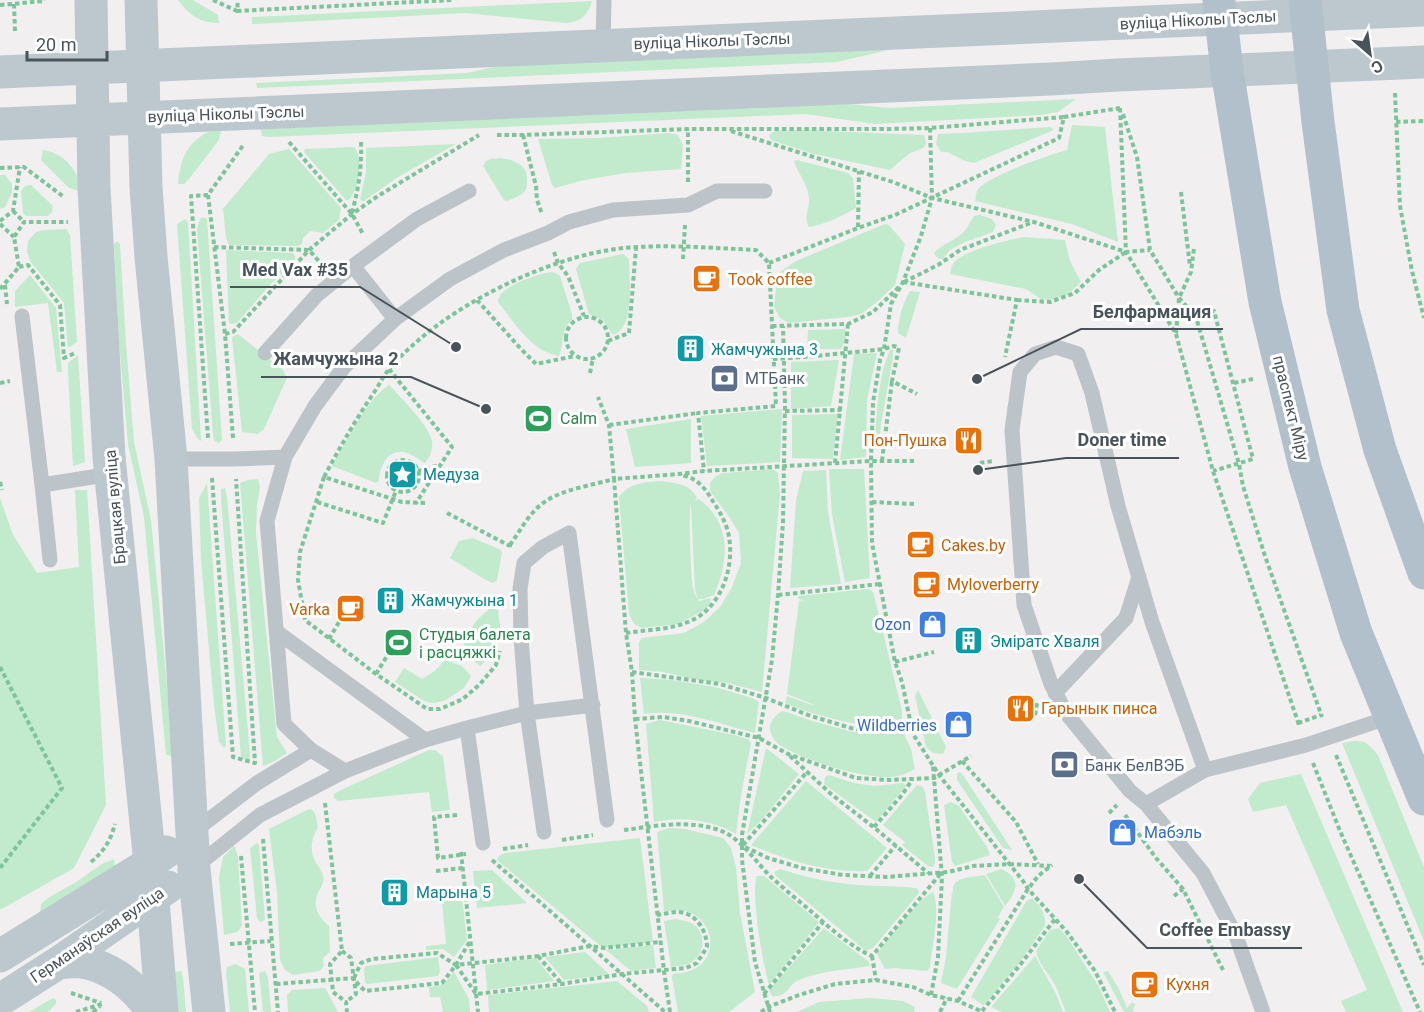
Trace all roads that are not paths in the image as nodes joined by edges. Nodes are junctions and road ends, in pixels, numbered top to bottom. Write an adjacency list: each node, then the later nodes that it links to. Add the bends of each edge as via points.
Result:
1 (91, 0): 11 (main road, Брацкая вуліца)
2 (141, 0): 9 (main road)
3 (604, 0): 7 (lane)
4 (1305, 8): 5 (main road, вуліца Ніколы Тэслы); 6 (main road, вуліца Ніколы Тэслы); 10 (main road)
5 (1220, 10): 7 (main road, вуліца Ніколы Тэслы); 12 (main road, праспект Міру)
6 (1424, 10)
7 (603, 46): 9 (main road, вуліца Ніколы Тэслы)
8 (1424, 62): 10 (main road, вуліца Ніколы Тэслы)
9 (143, 66): 11 (main road, вуліца Ніколы Тэслы); 14 (main road)
10 (1312, 67): 12 (main road, вуліца Ніколы Тэслы); 28 (main road, via 1343,310 1380,450)
11 (91, 68): 13 (main road, вуліца Ніколы Тэслы); 15 (main road, Брацкая вуліца)
12 (1227, 71): 14 (main road, вуліца Ніколы Тэслы); 34 (main road, праспект Міру, via 1265,302 1300,446 1356,633)
13 (0, 72)
14 (144, 118): 15 (main road, вуліца Ніколы Тэслы); 24 (main road, via 151,256)
15 (92, 120): 16 (main road, вуліца Ніколы Тэслы); 25 (main road, Брацкая вуліца)
16 (0, 124)
17 (469, 190): 19 (lane, via 417,219)
18 (765, 191): 21 (lane, via 717,191 688,205 613,210 569,222 450,279)
19 (353, 266): 21 (lane); 22 (lane, via 317,295)
20 (22, 316): 26 (lane)
21 (395, 319): 23 (lane, via 344,366)
22 (265, 353)
23 (285, 457): 24 (lane); 30 (lane, via 267,521)
24 (171, 459): 44 (main road)
25 (111, 474): 26 (lane); 46 (main road, Брацкая вуліца)
26 (42, 485): 27 (lane)
27 (50, 560)
28 (1424, 573)
29 (1139, 577): 31 (lane, via 1126,618); 31 (lane, via 1092,393 1078,354 1056,347 1035,354 1020,372 1012,430 1024,605); 38 (lane)
30 (277, 632): 36 (lane); 37 (lane, via 284,724)
31 (1056, 693): 41 (lane, via 1066,712 1130,791)
32 (592, 705): 33 (lane); 33 (lane, via 569,533 543,547 525,563 520,599); 42 (lane)
33 (527, 713): 35 (lane); 43 (lane)
34 (1390, 717): 38 (lane, via 1306,746); 40 (main road, праспект Міру)
35 (467, 728): 36 (lane); 45 (lane)
36 (425, 740): 39 (lane)
37 (310, 750): 39 (lane); 44 (lane, via 256,783)
38 (1205, 770): 41 (lane)
39 (345, 771): 47 (lane, via 260,815)
40 (1424, 799)
41 (1146, 804): 55 (lane, via 1203,873 1236,936)
42 (608, 820)
43 (544, 832)
44 (192, 833): 46 (main road, Германаўская вуліца); 47 (main road)
45 (483, 843)
46 (150, 863): 48 (main road, Брацкая вуліца); 49 (main road, Германаўская вуліца)
47 (194, 868): 48 (main road, Германаўская вуліца); 54 (main road)
48 (153, 899): 50 (main road, Германаўская вуліца); 53 (main road, Брацкая вуліца)
49 (0, 956)
50 (63, 977): 51 (main road, Германаўская вуліца); 52 (main road, via 81,962 99,967 134,988)
51 (0, 1000)
52 (153, 1012)
53 (162, 1012)
54 (209, 1012)
55 (1263, 1012)

